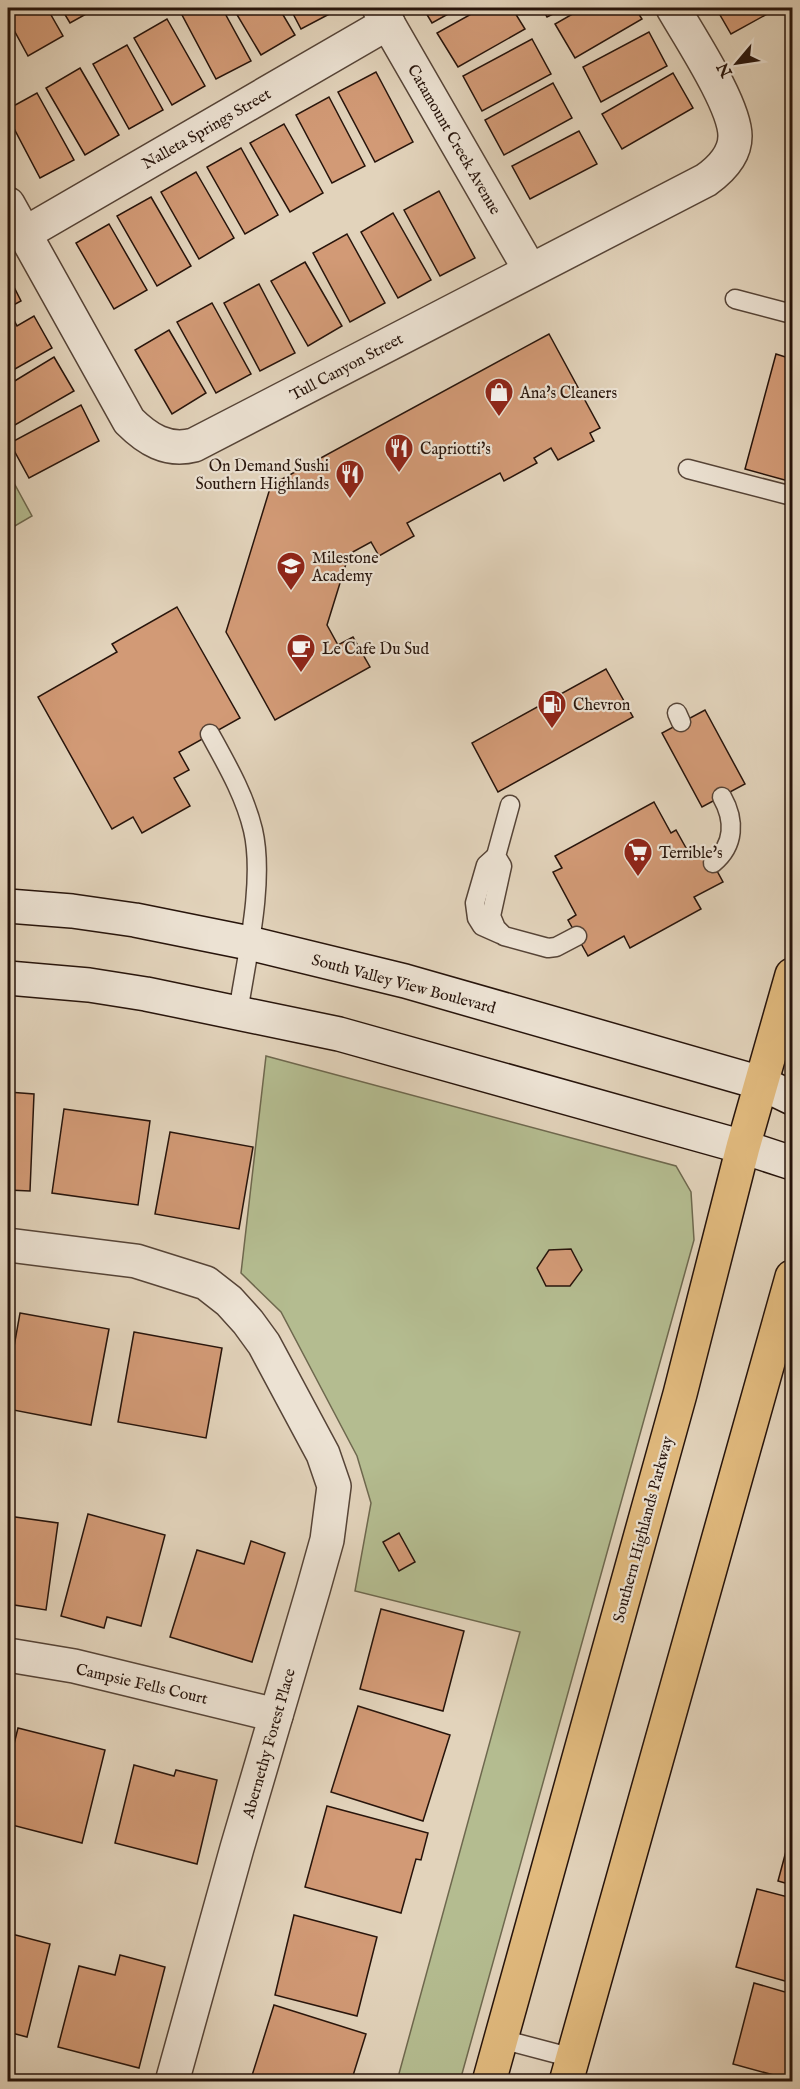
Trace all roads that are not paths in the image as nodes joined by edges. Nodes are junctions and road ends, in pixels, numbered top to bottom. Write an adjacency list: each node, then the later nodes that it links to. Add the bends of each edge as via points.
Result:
1 (673, 8): 5 (street, Tull Canyon Street, via 731,115 735,136 726,160 706,180)
2 (384, 15): 4 (street, Nalleta Springs Street); 5 (street, Catamount Creek Avenue)
3 (8, 204): 4 (street, Tull Canyon Street)
4 (24, 234): 5 (street, Tull Canyon Street, via 129,421 149,439 177,448 194,445)
5 (530, 270)
6 (735, 299): 7 (lane)
7 (792, 314)
8 (688, 469): 9 (lane)
9 (792, 496)
10 (210, 734): 16 (lane, via 243,799 253,831 258,872)
11 (722, 797): 13 (lane, via 732,819 730,840 723,855)
12 (510, 805): 15 (lane, via 496,856 502,866 491,916 496,928 504,936 548,948)
13 (713, 863)
14 (8, 906): 16 (street, South Valley View Boulevard, via 135,920)
15 (577, 936)
16 (249, 943): 19 (lane); 20 (street, South Valley View Boulevard, via 405,981)
17 (792, 975): 20 (main road, Southern Highlands Parkway)
18 (8, 978): 19 (street, via 89,985)
19 (237, 1013): 22 (street, via 339,1034)
20 (761, 1083): 21 (street, South Valley View Boulevard); 22 (main road, Southern Highlands Parkway)
21 (792, 1098)
22 (743, 1147): 23 (street); 28 (main road, Southern Highlands Parkway, via 680,1394)
23 (792, 1163)
24 (8, 1245): 27 (street, Abernethy Forest Place, via 136,1262 206,1283 229,1302 264,1344 323,1454 334,1486 327,1539)
25 (792, 1277): 29 (main road)
26 (8, 1654): 27 (street, Campsie Fells Court)
27 (276, 1715): 30 (street, Abernethy Forest Place)
28 (501, 2039): 29 (lane); 31 (main road, Southern Highlands Parkway)
29 (569, 2070)
30 (172, 2082)
31 (489, 2082)

